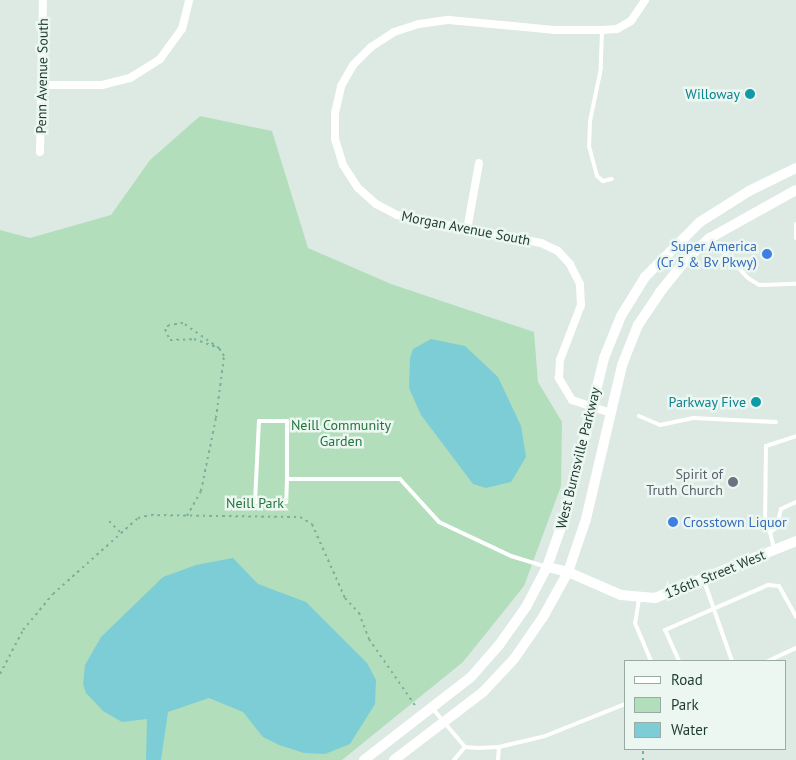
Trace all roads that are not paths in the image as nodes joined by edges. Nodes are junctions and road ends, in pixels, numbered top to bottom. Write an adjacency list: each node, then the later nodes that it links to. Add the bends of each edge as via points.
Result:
1 (43, 0): 5 (street, Penn Avenue South)
2 (189, 0): 5 (street, via 182,28 160,59 130,78 102,85)
3 (645, 0): 4 (street, Morgan Avenue South, via 631,21 617,29)
4 (602, 30): 9 (lane, via 601,68 590,120 589,146 597,176 603,181); 13 (street, Morgan Avenue South, via 554,30 449,20 418,24 394,32 371,46 353,65 341,86 335,139 343,165 358,188 397,216)
5 (42, 86): 6 (street, Penn Avenue South)
6 (40, 152)
7 (478, 163): 13 (street)
8 (796, 168): 11 (street, West Burnsville Parkway, via 749,191)
9 (612, 179)
10 (796, 190): 14 (street, West Burnsville Parkway)
11 (698, 224): 14 (street); 17 (street, West Burnsville Parkway, via 645,277 621,316)
12 (796, 224): 15 (lane)
13 (467, 230): 17 (street, Morgan Avenue South, via 541,243 558,252 570,264 580,284 581,305 560,360 559,378 572,400)
14 (710, 238): 16 (lane, via 748,278 759,285); 18 (street, West Burnsville Parkway, via 686,260 638,325 622,365)
15 (796, 238)
16 (796, 284)
17 (590, 408): 18 (street, Morgan Avenue South); 27 (street, West Burnsville Parkway, via 566,513)
18 (611, 413): 28 (street, West Burnsville Parkway, via 586,519)
19 (639, 416): 20 (lane, via 660,425 693,418)
20 (776, 422)
21 (796, 436): 24 (lane, via 766,446 765,526)
22 (287, 479): 22 (lane, via 287,421 259,420 255,502 286,502); 27 (lane, via 400,479 439,522 511,556)
23 (796, 502): 24 (lane, via 782,509 776,528)
24 (770, 532): 26 (lane)
25 (796, 541): 26 (street, 136th Street West)
26 (774, 550): 29 (street, 136th Street West)
27 (547, 567): 28 (street, 136th Street West); 39 (street, West Burnsville Parkway, via 526,607 499,645 471,677)
28 (568, 572): 30 (street, 136th Street West, via 621,595); 40 (street, West Burnsville Parkway, via 514,659)
29 (704, 581): 30 (street, 136th Street West, via 655,598); 31 (lane)
30 (640, 597): 34 (lane, via 636,623)
31 (712, 610): 32 (lane, via 773,584 785,593); 35 (lane, via 665,630); 36 (lane)
32 (796, 617)
33 (796, 648): 37 (lane)
34 (651, 660)
35 (679, 660)
36 (732, 660)
37 (770, 660)
38 (624, 704): 42 (lane, via 569,728)
39 (433, 709): 40 (lane); 43 (street, West Burnsville Parkway)
40 (447, 723): 41 (lane); 44 (street, West Burnsville Parkway)
41 (465, 747): 42 (lane); 45 (lane)
42 (499, 747): 46 (lane)
43 (364, 760)
44 (394, 760)
45 (454, 760)
46 (498, 760)

